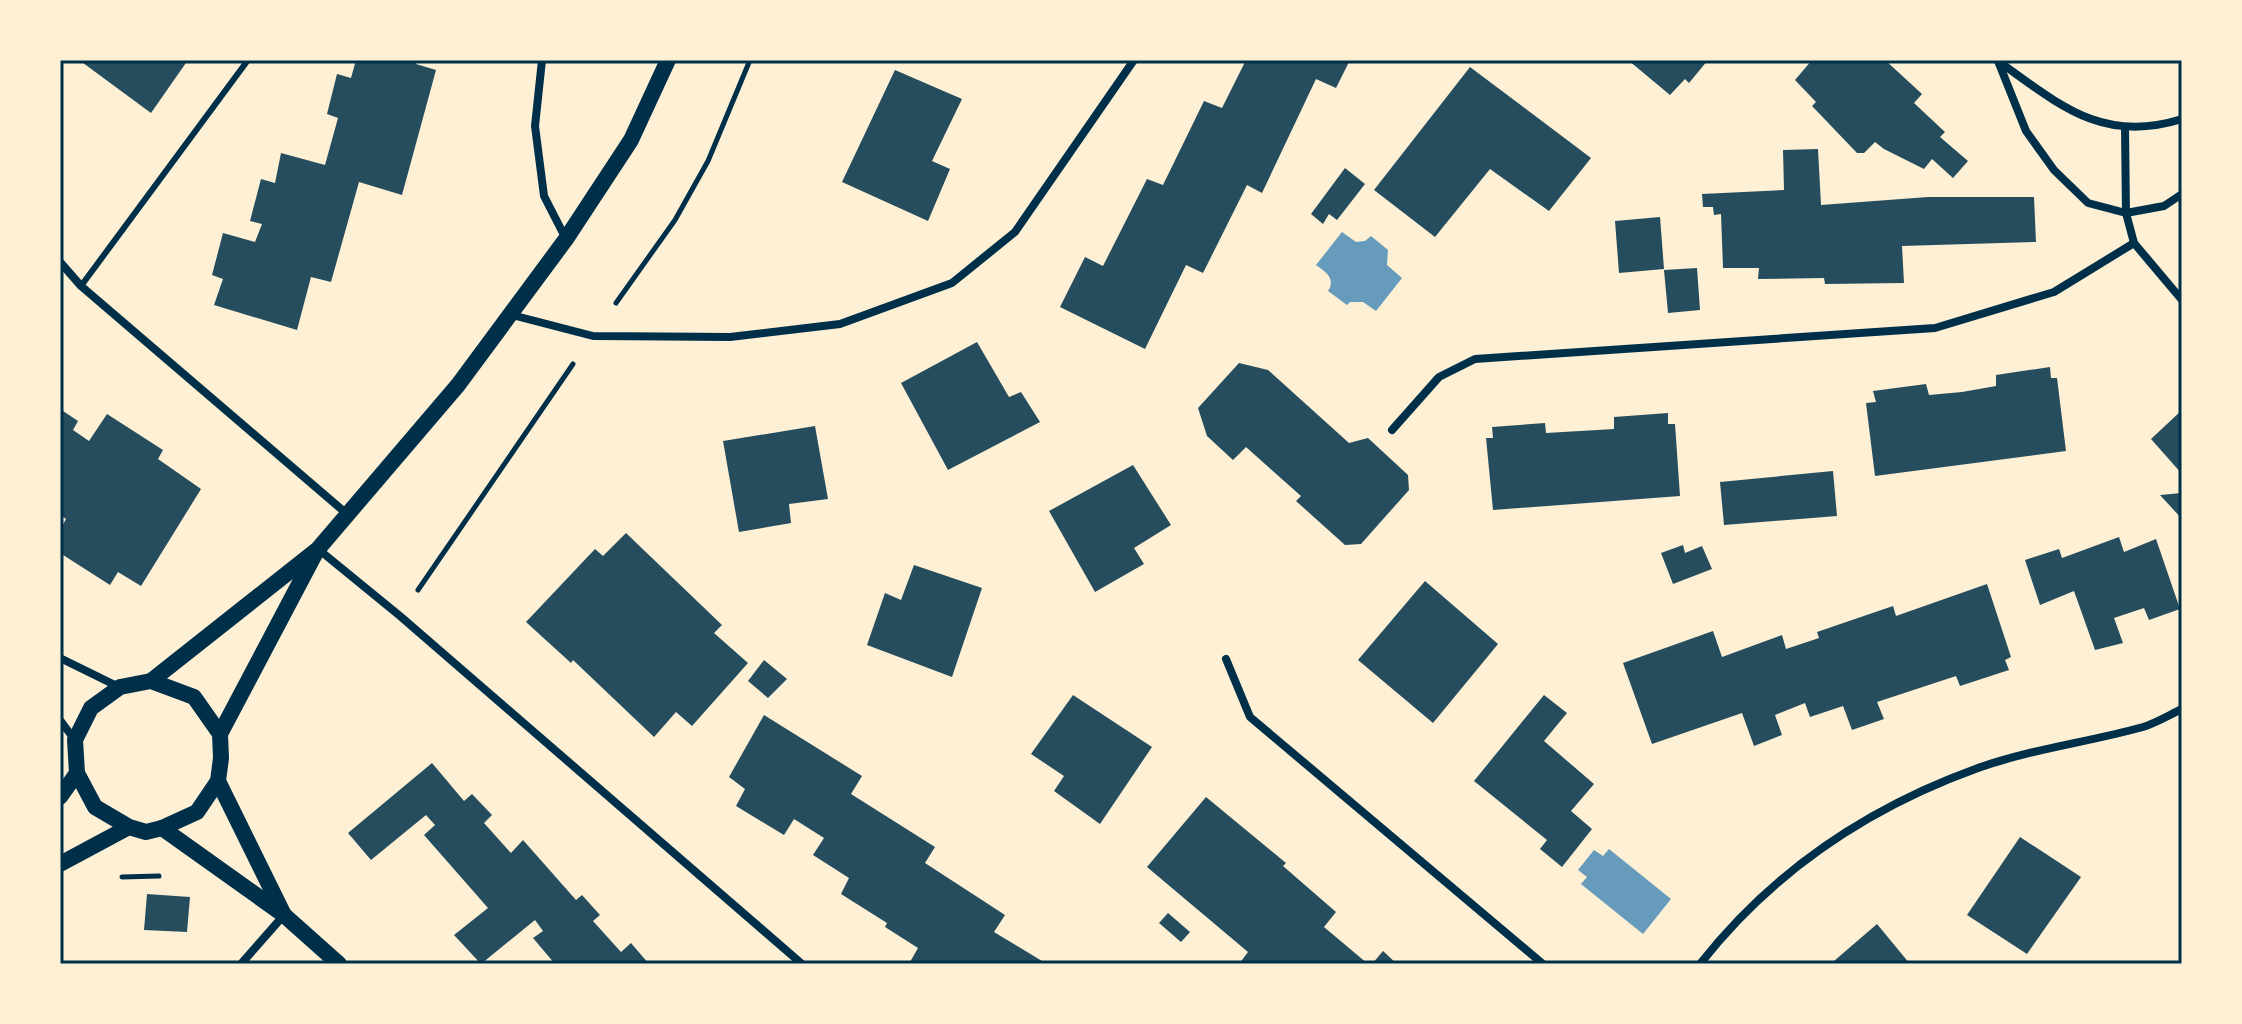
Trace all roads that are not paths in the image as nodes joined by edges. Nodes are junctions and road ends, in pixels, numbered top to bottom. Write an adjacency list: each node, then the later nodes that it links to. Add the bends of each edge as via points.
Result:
1 (248, 60): 13 (lane)
2 (542, 60): 10 (street, via 535,126 544,196)
3 (668, 60): 10 (main road, via 631,140)
4 (1134, 60): 15 (street, via 1015,232 952,283 840,324 730,337 593,336)
5 (1998, 60): 7 (street, via 2088,120); 9 (street, via 2026,131 2054,170 2088,203)
6 (2182, 119): 7 (street)
7 (2125, 128): 9 (street)
8 (2182, 194): 9 (street, via 2164,206)
9 (2126, 213): 11 (street)
10 (566, 239): 15 (main road)
11 (2134, 243): 14 (street); 16 (street, via 2054,292 1935,328 1475,359 1439,377)
12 (60, 262): 13 (street)
13 (81, 286): 17 (street)
14 (2182, 300)
15 (512, 315): 17 (main road)
16 (1392, 430)
17 (348, 515): 18 (main road)
18 (318, 549): 21 (main road); 25 (main road); 36 (street)
19 (60, 658): 22 (street)
20 (1226, 659): 37 (street, via 1250,717)
21 (151, 681): 22 (main road); 25 (main road, via 194,697)
22 (120, 687): 26 (main road, via 91,708)
23 (2182, 709): 38 (street, via 2146,726 1980,768 1885,807 1798,863 1724,933)
24 (60, 720): 26 (street)
25 (220, 734): 28 (main road)
26 (75, 740): 27 (main road)
27 (77, 773): 29 (main road); 30 (main road, via 95,807)
28 (218, 781): 31 (main road, via 197,812); 33 (main road)
29 (60, 797)
30 (129, 827): 31 (main road, via 146,832); 32 (main road)
31 (162, 828): 33 (main road)
32 (60, 864)
33 (284, 915): 34 (street); 35 (main road)
34 (241, 964)
35 (339, 964)
36 (802, 964)
37 (1543, 964)
38 (1700, 964)

